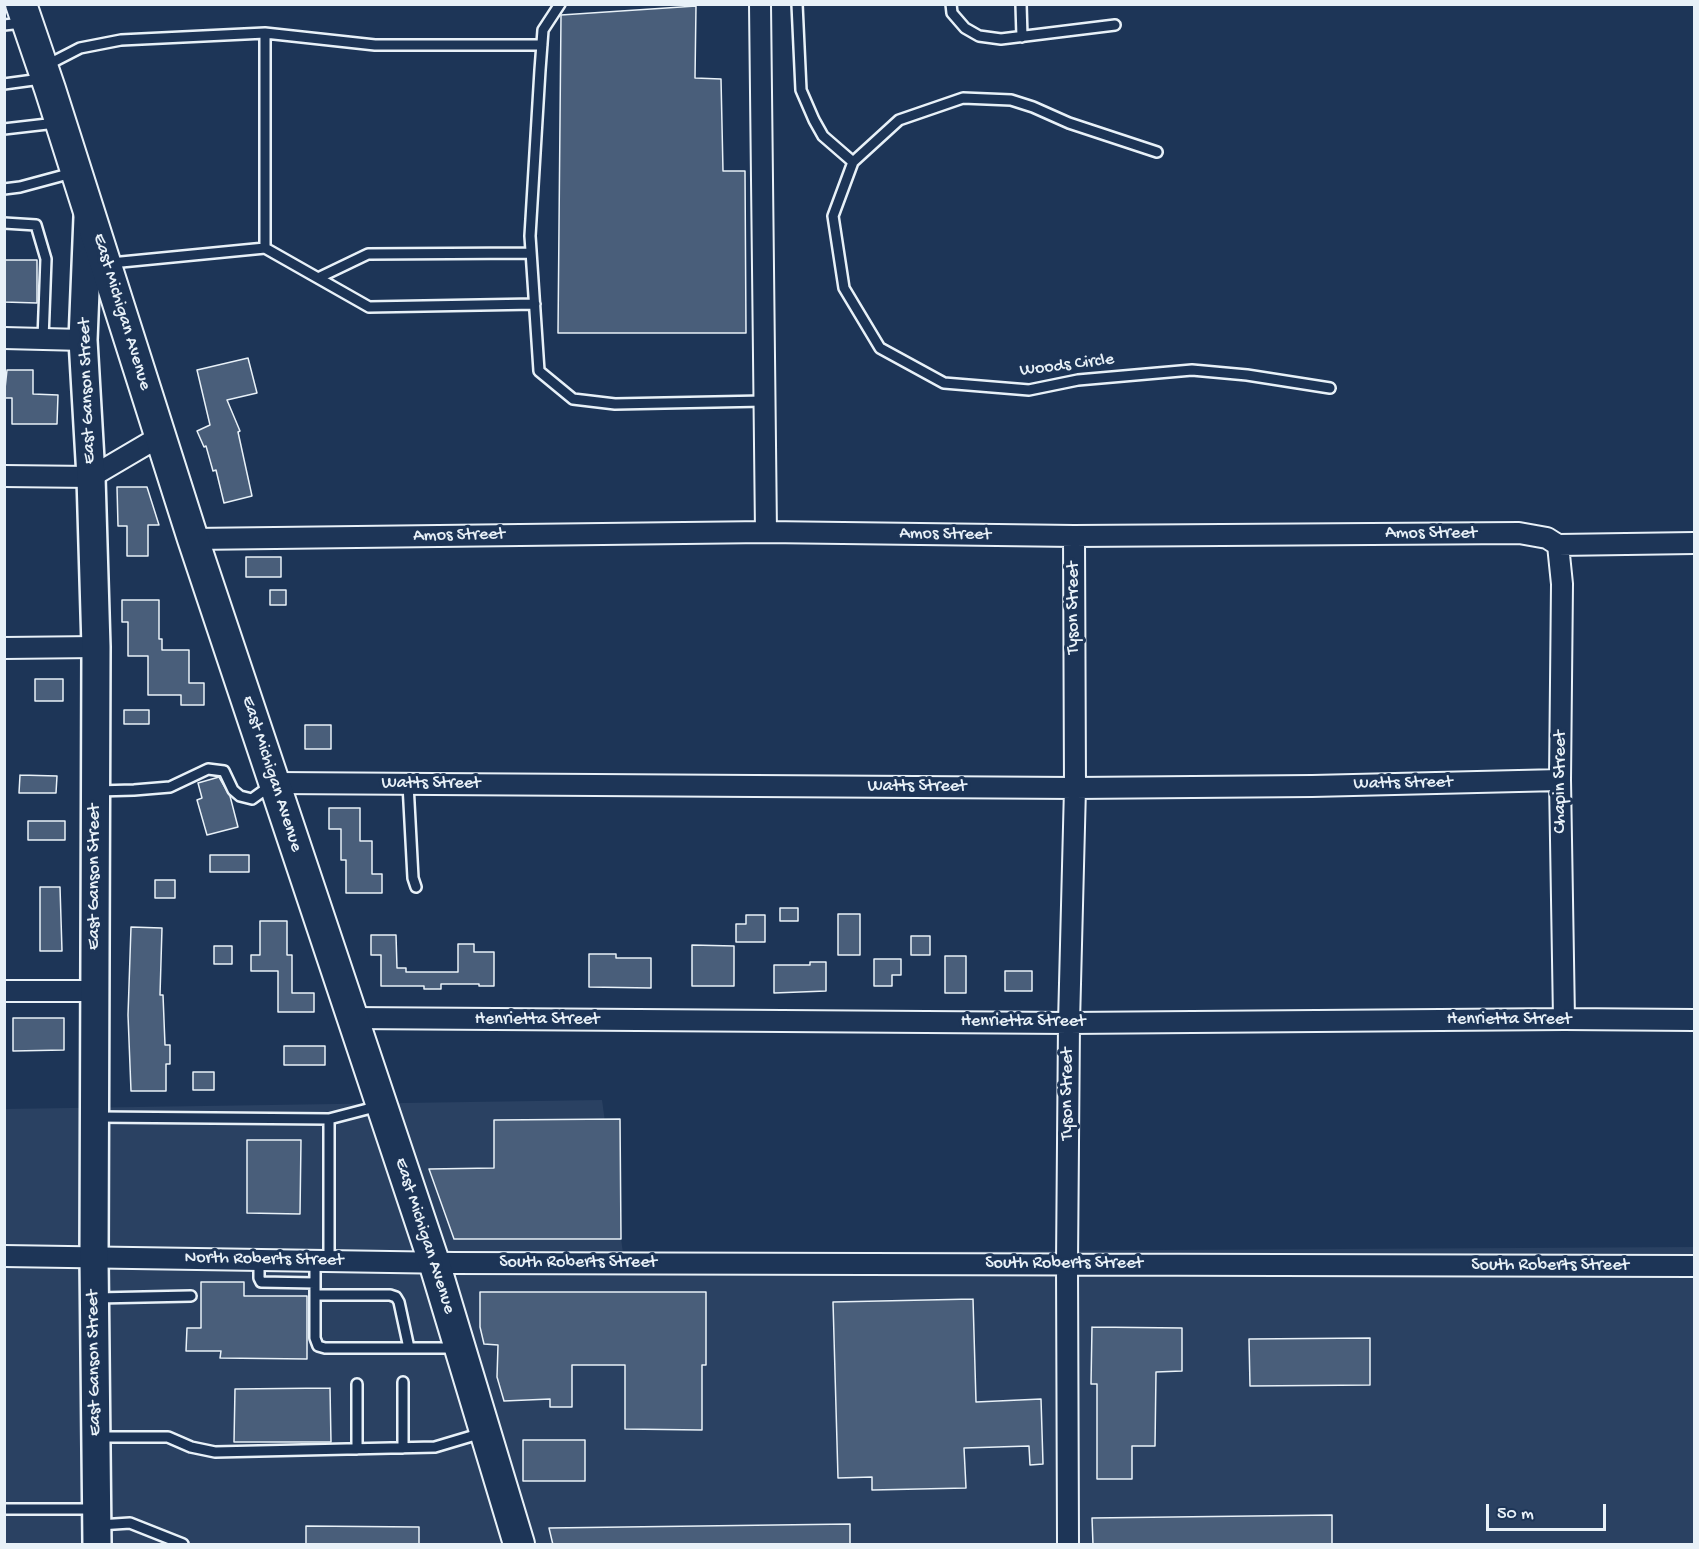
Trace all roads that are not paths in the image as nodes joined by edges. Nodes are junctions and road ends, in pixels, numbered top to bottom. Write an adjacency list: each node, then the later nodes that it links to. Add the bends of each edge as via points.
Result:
1 (560, 4): 10 (lane, via 543,30)
2 (760, 4): 30 (street)
3 (797, 4): 16 (lane, via 801,90 824,136)
4 (951, 4): 9 (lane, via 952,13 965,28 979,36)
5 (1021, 4): 9 (lane)
6 (17, 17): 11 (main road, East Michigan Avenue)
7 (1115, 25): 9 (lane)
8 (265, 33): 10 (lane, via 375,45); 11 (lane, via 121,40 80,48); 21 (lane)
9 (1022, 37)
10 (542, 45): 22 (lane)
11 (44, 73): 12 (lane); 13 (main road, East Michigan Avenue)
12 (4, 84)
13 (61, 123): 14 (lane); 17 (main road, East Michigan Avenue)
14 (4, 129)
15 (1157, 152): 16 (lane, Woods Circle, via 1011,100 963,98 899,120)
16 (854, 162): 29 (lane, Woods Circle, via 833,216 844,288 880,348 944,383 1029,390 1078,380 1192,370)
17 (76, 171): 18 (lane); 19 (main road, East Michigan Avenue)
18 (4, 189)
19 (89, 210): 23 (main road, East Michigan Avenue); 28 (street, East Ganson Street)
20 (4, 223): 27 (lane, via 36,225 46,259)
21 (265, 248): 23 (lane); 24 (lane)
22 (531, 253): 24 (lane, via 368,254); 25 (lane)
23 (106, 264): 31 (main road, East Michigan Avenue)
24 (318, 278): 25 (lane, via 369,307)
25 (535, 304): 30 (lane, via 539,371 573,399 615,404)
26 (4, 338): 27 (street)
27 (43, 339): 28 (street)
28 (83, 340): 33 (street, East Ganson Street)
29 (1330, 388)
30 (764, 401): 34 (street)
31 (159, 437): 33 (street); 36 (main road, East Michigan Avenue)
32 (4, 476): 33 (street)
33 (91, 477): 39 (street, East Ganson Street)
34 (766, 532): 35 (street, Amos Street); 36 (street, Amos Street)
35 (1074, 536): 38 (street, Amos Street, via 1520,533 1547,538); 44 (street, Tyson Street)
36 (192, 539): 42 (main road, East Michigan Avenue)
37 (1695, 543): 38 (street, Amos Street)
38 (1558, 545): 41 (street, Chapin Street, via 1562,585)
39 (96, 647): 40 (street); 45 (street, East Ganson Street)
40 (4, 648)
41 (1560, 780): 44 (street, Watts Street); 50 (street, Chapin Street)
42 (275, 783): 43 (street, Watts Street); 45 (lane, via 252,799 233,790 224,771 208,769 170,787); 49 (main road, East Michigan Avenue)
43 (408, 784): 44 (street, Watts Street); 46 (lane)
44 (1075, 788): 52 (street, Tyson Street)
45 (95, 790): 48 (street, East Ganson Street)
46 (416, 887)
47 (4, 991): 48 (street)
48 (95, 991): 54 (street, East Ganson Street)
49 (351, 1018): 52 (street, Henrietta Street); 53 (main road, East Michigan Avenue)
50 (1564, 1019): 51 (street, Henrietta Street); 52 (street, Henrietta Street)
51 (1695, 1020)
52 (1069, 1023): 61 (street, Tyson Street)
53 (381, 1106): 55 (lane); 60 (main road, East Michigan Avenue)
54 (95, 1117): 55 (lane); 57 (street, East Ganson Street)
55 (329, 1119): 59 (lane)
56 (4, 1256): 57 (street, North Roberts Street)
57 (94, 1258): 58 (street, North Roberts Street); 66 (street, East Ganson Street)
58 (259, 1260): 59 (street, North Roberts Street); 63 (lane, via 261,1282)
59 (322, 1261): 60 (street, North Roberts Street); 63 (lane)
60 (434, 1262): 61 (street, South Roberts Street); 68 (main road, East Michigan Avenue)
61 (1067, 1263): 62 (street, South Roberts Street); 79 (street, Tyson Street)
62 (1695, 1266)
63 (315, 1283): 64 (lane)
64 (315, 1295): 67 (lane, via 396,1297); 67 (lane, via 318,1346)
65 (191, 1296): 66 (lane)
66 (95, 1298): 72 (street, East Ganson Street)
67 (410, 1348): 68 (lane)
68 (460, 1348): 71 (main road, East Michigan Avenue)
69 (403, 1382): 73 (lane)
70 (357, 1384): 74 (lane)
71 (486, 1432): 73 (lane, via 435,1447); 78 (main road, East Michigan Avenue)
72 (96, 1437): 74 (lane, via 168,1437 215,1452); 76 (street, East Ganson Street)
73 (403, 1448): 74 (lane)
74 (357, 1449)
75 (4, 1509): 76 (lane)
76 (97, 1526): 77 (lane, via 130,1523)
77 (183, 1545)
78 (519, 1545)
79 (1068, 1545)

